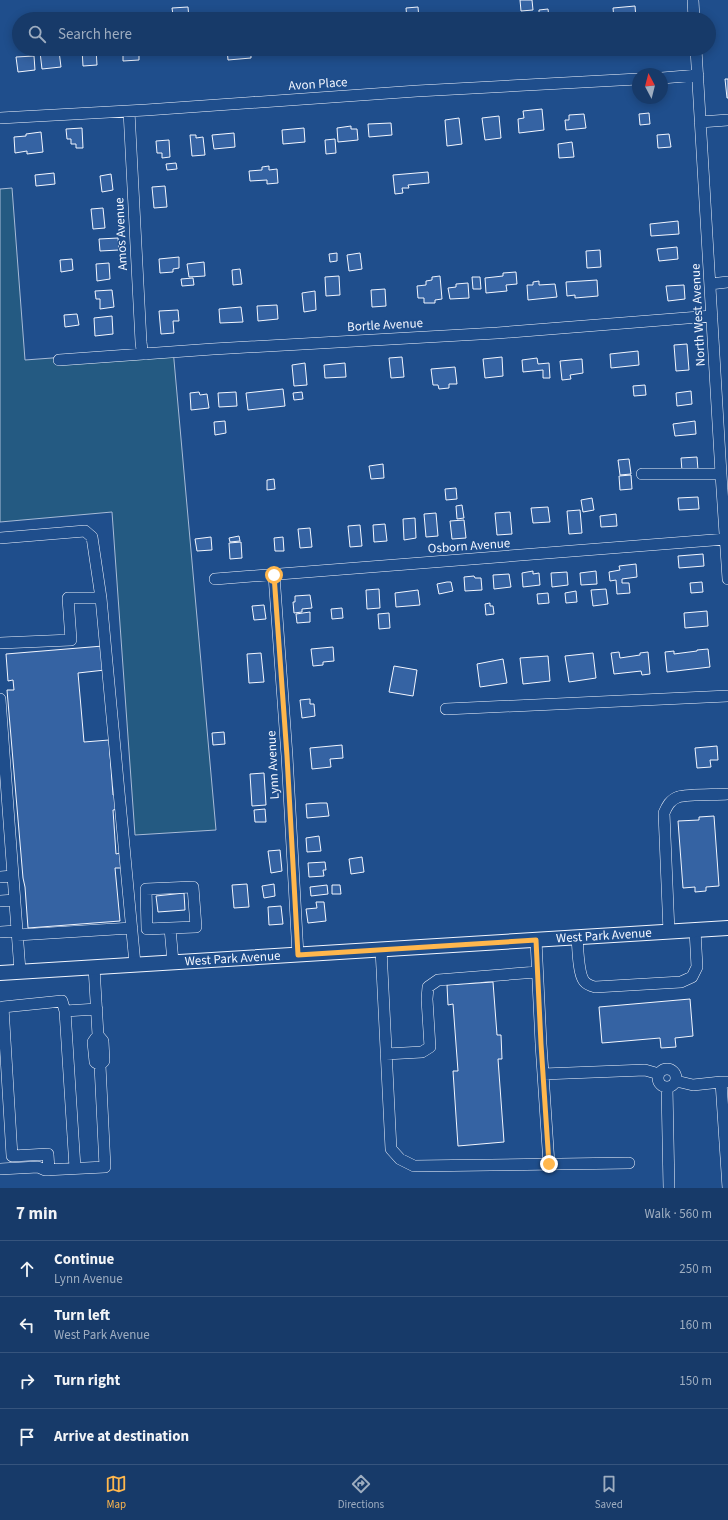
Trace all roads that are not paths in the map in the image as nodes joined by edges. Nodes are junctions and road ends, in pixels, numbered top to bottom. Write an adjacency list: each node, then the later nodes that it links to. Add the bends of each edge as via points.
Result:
1 (693, 0): 2 (street)
2 (694, 12)
3 (697, 56): 4 (street, North West Avenue)
4 (698, 75): 5 (street); 10 (street, North West Avenue)
5 (668, 78)
6 (632, 79): 7 (street, Avon Place)
7 (129, 111): 8 (street, Avon Place); 14 (street, Amos Avenue, via 141,342 142,350)
8 (0, 118)
9 (728, 120): 10 (street)
10 (700, 122): 12 (street, North West Avenue)
11 (728, 282): 12 (street)
12 (710, 284): 13 (street, North West Avenue)
13 (712, 316): 14 (street, Bortle Avenue, via 497,333); 17 (street, North West Avenue)
14 (146, 354): 15 (street, Bortle Avenue)
15 (58, 360)
16 (642, 474): 17 (street)
17 (721, 474): 18 (street, North West Avenue)
18 (725, 487): 20 (street, North West Avenue)
19 (0, 538): 24 (street, via 84,531 92,537)
20 (726, 539): 21 (street, Osborn Avenue); 23 (street, North West Avenue)
21 (274, 575): 22 (street, Osborn Avenue); 50 (street, Lynn Avenue)
22 (215, 579)
23 (728, 579)
24 (101, 598): 25 (street, via 68,598 71,640); 40 (street)
25 (0, 643)
26 (728, 696): 28 (street)
27 (0, 699): 29 (street)
28 (446, 709)
29 (0, 712): 30 (street)
30 (2, 740): 31 (street)
31 (3, 769): 33 (street)
32 (728, 794): 45 (street, via 679,797 666,807 664,813)
33 (4, 799): 34 (street)
34 (5, 824): 35 (street)
35 (5, 845): 36 (street)
36 (13, 876): 37 (street); 38 (street)
37 (0, 877)
38 (15, 900): 39 (street); 46 (street)
39 (0, 901)
40 (132, 928): 46 (street); 52 (street)
41 (170, 928): 41 (street, via 147,929 146,889 192,887 196,927); 51 (street)
42 (728, 928): 43 (main road, West Park Avenue)
43 (695, 930): 45 (main road, West Park Avenue); 47 (street, via 697,967 692,977 681,982 595,987 588,985 581,975)
44 (0, 932): 46 (street)
45 (669, 932): 47 (main road, West Park Avenue)
46 (17, 933): 54 (street)
47 (576, 937): 48 (main road, West Park Avenue)
48 (536, 940): 49 (main road, West Park Avenue); 55 (street)
49 (381, 949): 50 (main road, West Park Avenue); 59 (street)
50 (298, 955): 51 (main road, West Park Avenue)
51 (173, 962): 52 (main road, West Park Avenue)
52 (135, 964): 53 (main road, West Park Avenue)
53 (94, 967): 54 (main road, West Park Avenue); 57 (street)
54 (20, 971): 56 (main road, West Park Avenue)
55 (537, 972): 59 (street, via 438,980 428,987 430,1047 422,1052); 60 (street)
56 (0, 973)
57 (97, 1009): 58 (street); 66 (street, via 98,1035 103,1041 104,1061 100,1065 105,1167)
58 (65, 1011): 66 (street); 68 (street, via 62,1001 3,1007 12,1156 48,1154)
59 (386, 1054): 65 (street, via 391,1149 400,1159 414,1166)
60 (543, 1074): 61 (street, via 645,1070); 65 (street)
61 (659, 1074): 63 (street, via 659,1083); 63 (street, via 664,1070 674,1073)
62 (724, 1082): 63 (street); 71 (street)
63 (671, 1084): 70 (street)
64 (629, 1163): 65 (street)
65 (549, 1164)
66 (75, 1168): 68 (street)
67 (0, 1170): 68 (street, via 38,1167)
68 (47, 1170): 69 (street, via 40,1173)
69 (0, 1176)
70 (669, 1188)
71 (728, 1188)

